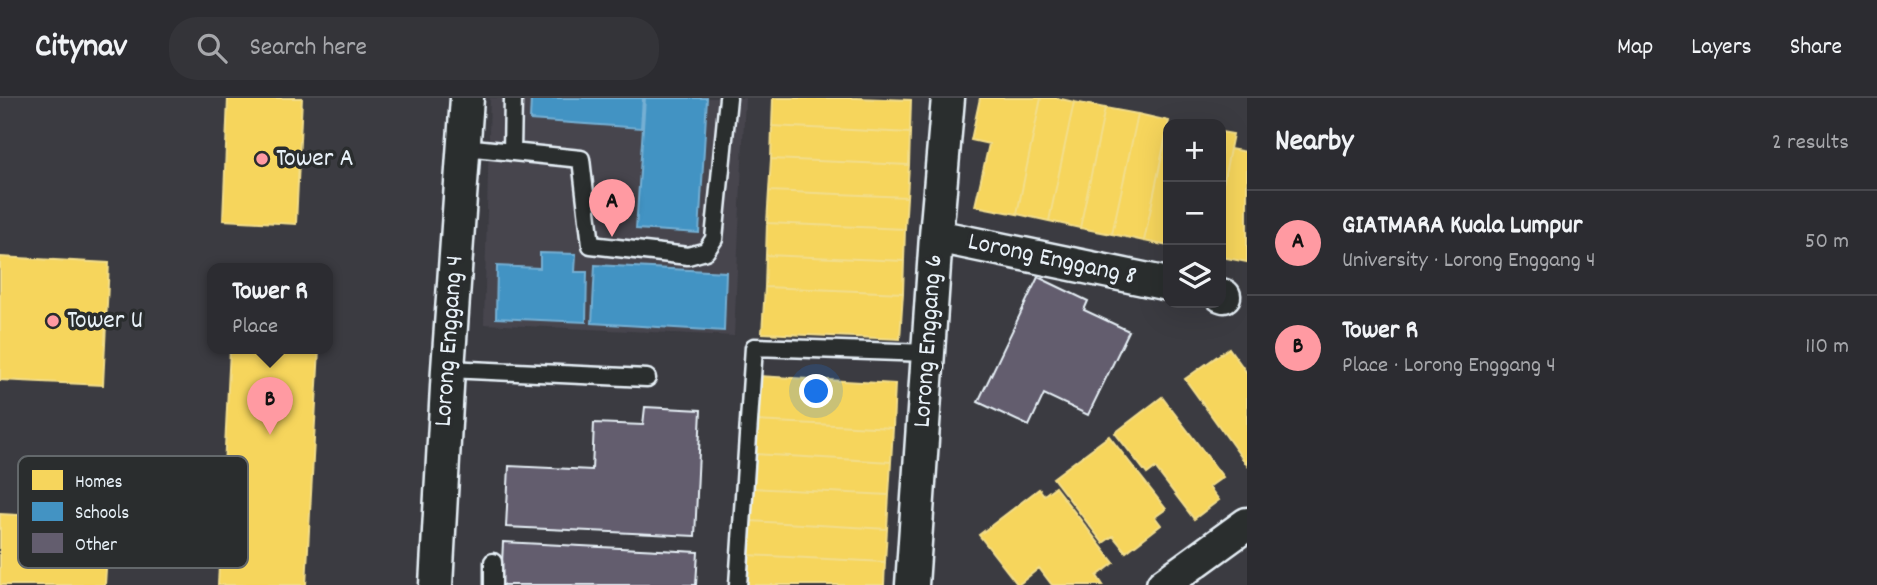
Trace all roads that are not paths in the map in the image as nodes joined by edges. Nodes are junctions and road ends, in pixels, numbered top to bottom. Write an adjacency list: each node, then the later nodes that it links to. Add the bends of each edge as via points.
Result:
1 (467, 98): 5 (street, Lorong Enggang 4)
2 (513, 98): 6 (lane)
3 (728, 98): 6 (lane, via 714,239 706,251 688,256 591,245 581,159)
4 (948, 98): 7 (street, Lorong Enggang 6)
5 (464, 148): 6 (lane); 10 (street, Lorong Enggang 4)
6 (512, 152)
7 (936, 236): 8 (street, Lorong Enggang 8); 9 (street, Lorong Enggang 6)
8 (1163, 283)
9 (928, 353): 16 (lane, via 754,346); 17 (street, Lorong Enggang 6)
10 (448, 369): 11 (lane); 14 (street, Lorong Enggang 4)
11 (647, 378)
12 (1247, 524): 18 (street)
13 (493, 562): 15 (lane)
14 (436, 585)
15 (492, 585)
16 (738, 585)
17 (912, 585)
18 (1163, 585)

